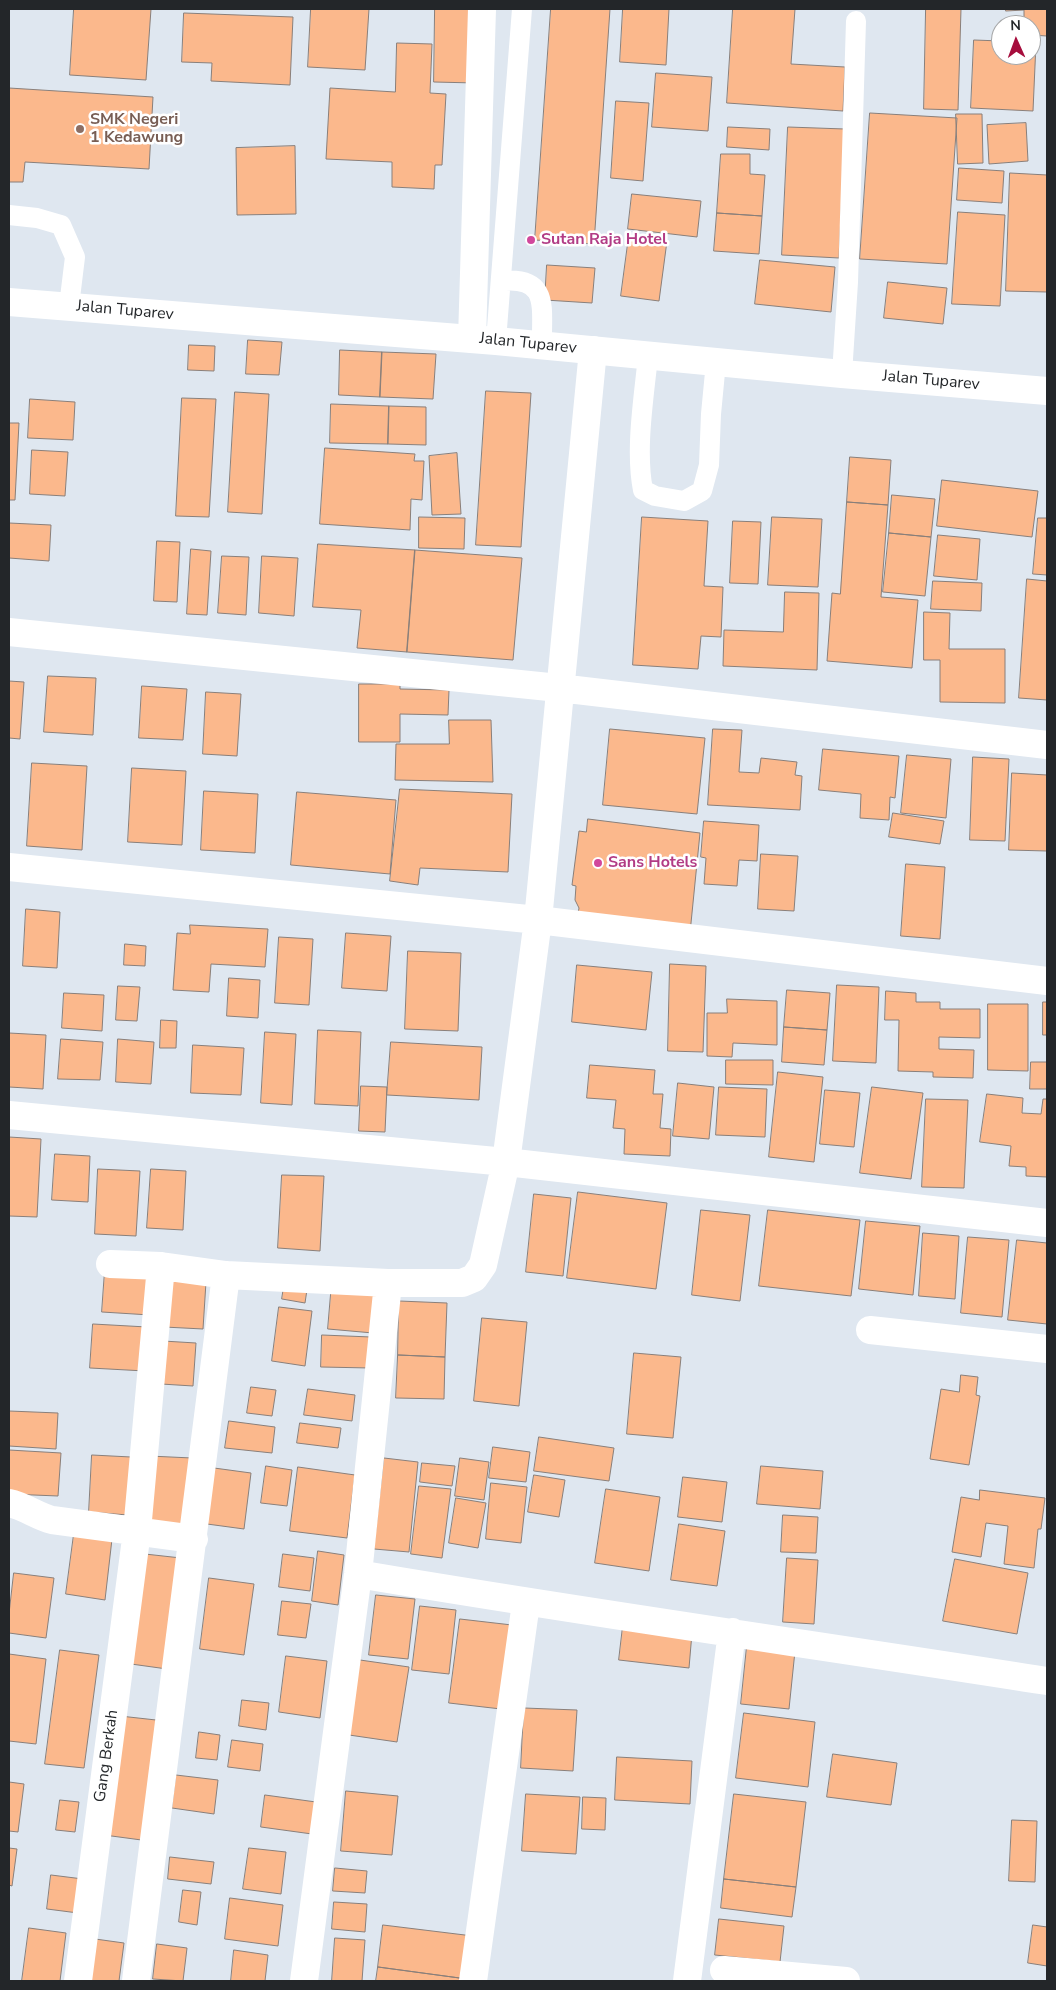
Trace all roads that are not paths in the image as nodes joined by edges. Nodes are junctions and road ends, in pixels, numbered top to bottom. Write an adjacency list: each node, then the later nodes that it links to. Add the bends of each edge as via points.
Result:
1 (482, 9): 8 (street)
2 (522, 9): 5 (lane)
3 (856, 21): 13 (lane)
4 (9, 215): 7 (lane, via 61,225 75,257)
5 (501, 281): 8 (lane); 9 (lane, via 529,282 538,290)
6 (9, 302): 7 (street, Jalan Tuparev)
7 (69, 306): 8 (street, Jalan Tuparev)
8 (484, 340): 9 (street, Jalan Tuparev)
9 (542, 346): 10 (street, Jalan Tuparev)
10 (593, 350): 11 (street, Jalan Tuparev); 16 (street)
11 (648, 356): 12 (street, Jalan Tuparev); 12 (lane, via 641,420 640,478 643,490 655,496 684,501 702,491 709,465)
12 (716, 362): 13 (street, Jalan Tuparev)
13 (842, 374): 14 (street, Jalan Tuparev)
14 (1047, 391)
15 (9, 632): 16 (street)
16 (559, 688): 17 (street); 19 (street)
17 (1047, 745)
18 (9, 867): 19 (street)
19 (538, 920): 20 (street); 22 (street)
20 (1047, 981)
21 (9, 1115): 22 (street)
22 (506, 1162): 23 (street); 27 (street, via 483,1265 474,1278 462,1283)
23 (1047, 1223)
24 (110, 1264): 25 (street)
25 (161, 1266): 26 (street); 31 (street, Gang Berkah)
26 (226, 1275): 27 (street); 32 (street)
27 (388, 1283): 33 (street)
28 (870, 1330): 29 (street)
29 (1047, 1349)
30 (9, 1503): 31 (street, via 52,1520)
31 (137, 1531): 32 (street); 38 (street, Gang Berkah)
32 (194, 1539): 39 (street)
33 (358, 1574): 34 (street); 40 (street)
34 (526, 1603): 35 (street); 41 (street)
35 (732, 1632): 36 (street); 42 (street)
36 (1047, 1681)
37 (724, 1970): 43 (street)
38 (78, 1981)
39 (136, 1981)
40 (304, 1981)
41 (474, 1981)
42 (687, 1981)
43 (846, 1981)

